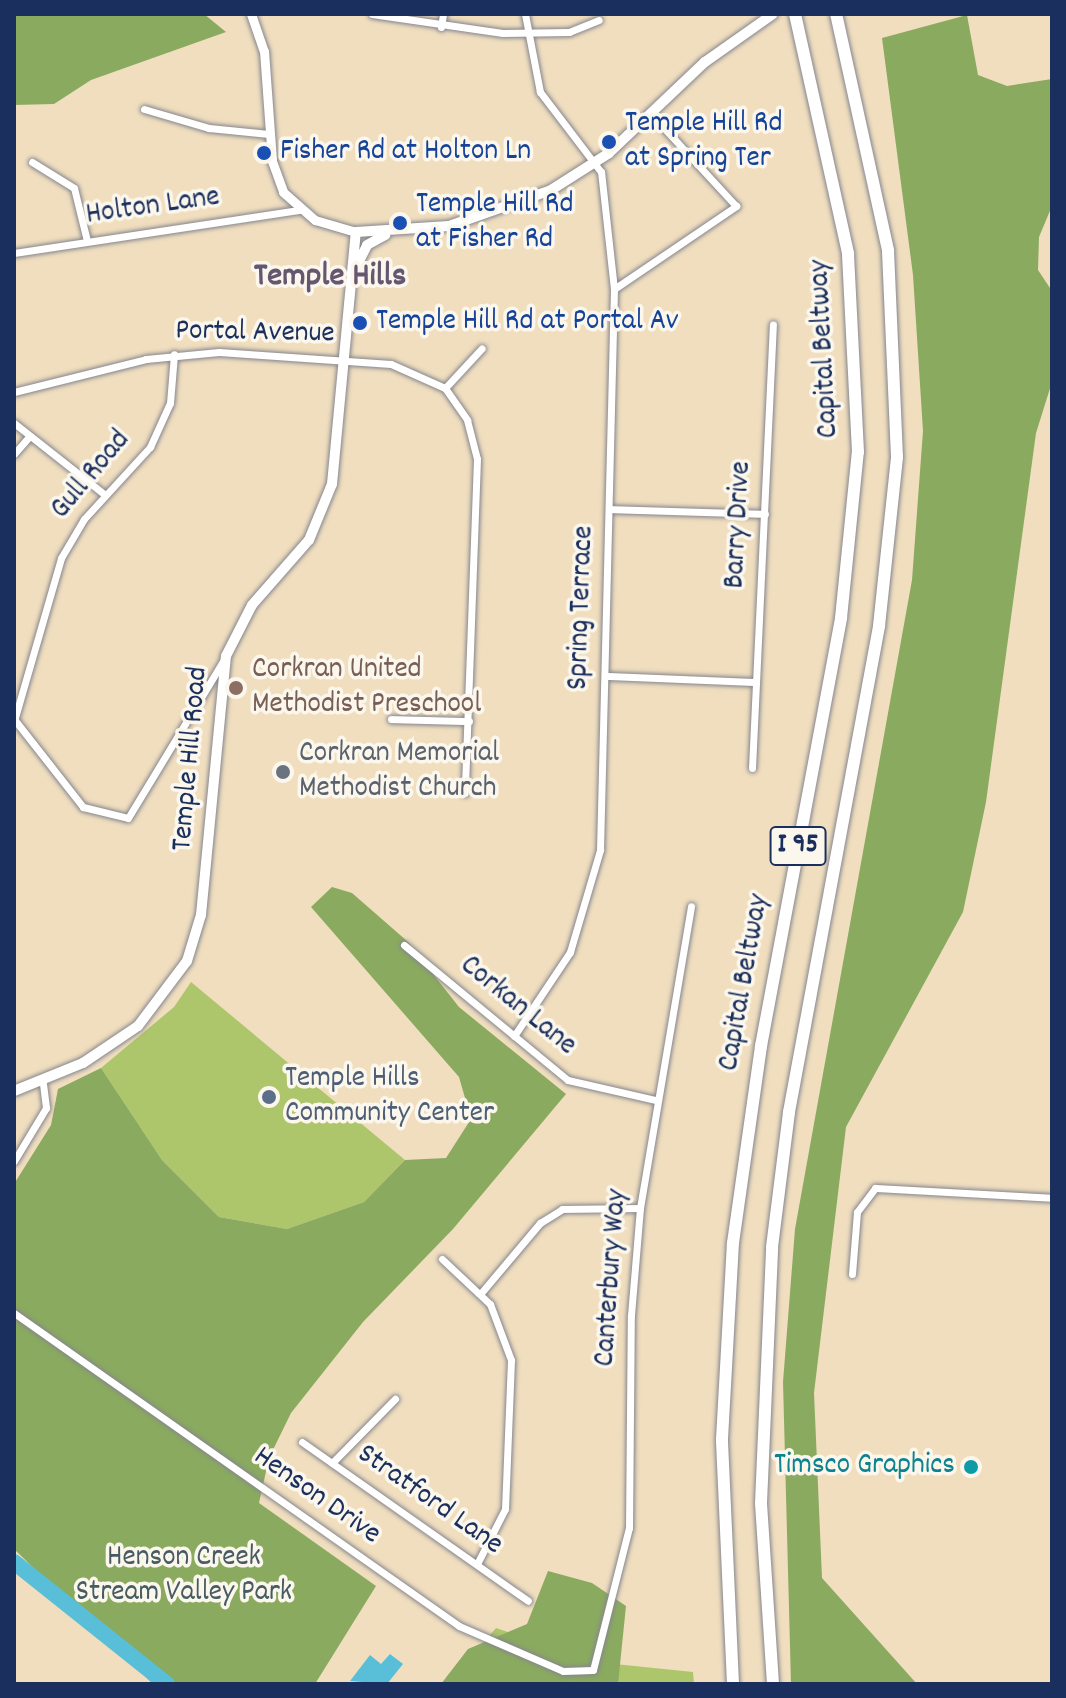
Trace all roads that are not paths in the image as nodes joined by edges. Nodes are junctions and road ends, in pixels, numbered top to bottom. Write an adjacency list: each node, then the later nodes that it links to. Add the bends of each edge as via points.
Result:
1 (251, 14): 13 (street, via 264,51)
2 (372, 14): 9 (street)
3 (443, 14): 9 (street)
4 (525, 14): 10 (street)
5 (795, 14): 62 (highway, Capital Beltway / I 95, via 848,253 858,452 841,618 761,1046 733,1243 722,1455)
6 (836, 14): 63 (highway, I 95, via 888,250 897,457 879,626 789,1112 772,1247 761,1503)
7 (770, 16): 12 (main road, via 705,62)
8 (599, 20): 10 (street, via 569,32)
9 (441, 27): 10 (street)
10 (526, 33): 15 (street, via 547,106)
11 (144, 109): 13 (street, via 209,128)
12 (651, 114): 15 (main road); 22 (street, via 736,206)
13 (269, 134): 16 (street, via 276,176)
14 (32, 162): 19 (street, via 74,188)
15 (597, 162): 18 (main road, via 499,212); 22 (street, Spring Terrace)
16 (299, 210): 17 (street); 19 (street, Holton Lane)
17 (356, 232): 18 (main road); 21 (main road, Temple Hill Road)
18 (392, 232): 21 (main road, via 367,245)
19 (87, 241): 20 (street, Holton Lane)
20 (14, 253)
21 (351, 286): 26 (main road, Temple Hill Road)
22 (614, 289): 33 (street, Spring Terrace)
23 (773, 324): 34 (street, Barry Drive)
24 (482, 348): 27 (street)
25 (174, 354): 26 (street, Portal Avenue); 28 (street, Portal Avenue); 32 (street, Gull Road, via 170,403 155,438)
26 (343, 359): 27 (street, Portal Avenue, via 405,368); 35 (main road, Temple Hill Road, via 324,507 309,540 252,605)
27 (445, 388): 40 (street, via 467,420 477,459)
28 (14, 392)
29 (14, 423): 30 (street)
30 (29, 437): 31 (street); 32 (street)
31 (14, 454)
32 (104, 494): 39 (street, Gull Road, via 61,558)
33 (610, 509): 34 (street); 36 (street, Spring Terrace)
34 (765, 514): 37 (street, Barry Drive)
35 (226, 656): 39 (street, via 128,818 83,807); 46 (main road, Temple Hill Road, via 201,915 187,961 138,1026)
36 (606, 676): 37 (street); 45 (street, Spring Terrace, via 594,883 570,952)
37 (756, 682): 41 (street, Barry Drive)
38 (391, 719): 40 (street)
39 (14, 720)
40 (469, 721): 42 (street)
41 (752, 768)
42 (465, 793)
43 (691, 906): 48 (street, Canterbury Way)
44 (404, 945): 45 (street, Corkan Lane)
45 (514, 1036): 48 (street, Corkan Lane, via 568,1080)
46 (43, 1083): 47 (main road, Temple Hill Road); 49 (street, via 46,1108)
47 (14, 1091)
48 (655, 1100): 51 (street, Canterbury Way)
49 (14, 1161)
50 (1052, 1198): 53 (street, via 875,1188 857,1212)
51 (640, 1208): 54 (street, via 562,1209 540,1223); 61 (street, Canterbury Way, via 631,1315 629,1528)
52 (442, 1259): 54 (street)
53 (852, 1274)
54 (481, 1293): 59 (street, via 503,1328 514,1380 505,1509)
55 (14, 1313): 61 (street, Henson Drive, via 492,1646 580,1675)
56 (395, 1399): 58 (street)
57 (302, 1442): 58 (street, Stratford Lane)
58 (332, 1463): 59 (street, Stratford Lane)
59 (478, 1562): 60 (street, Stratford Lane)
60 (528, 1601)
61 (601, 1655)
62 (733, 1684)
63 (773, 1684)

